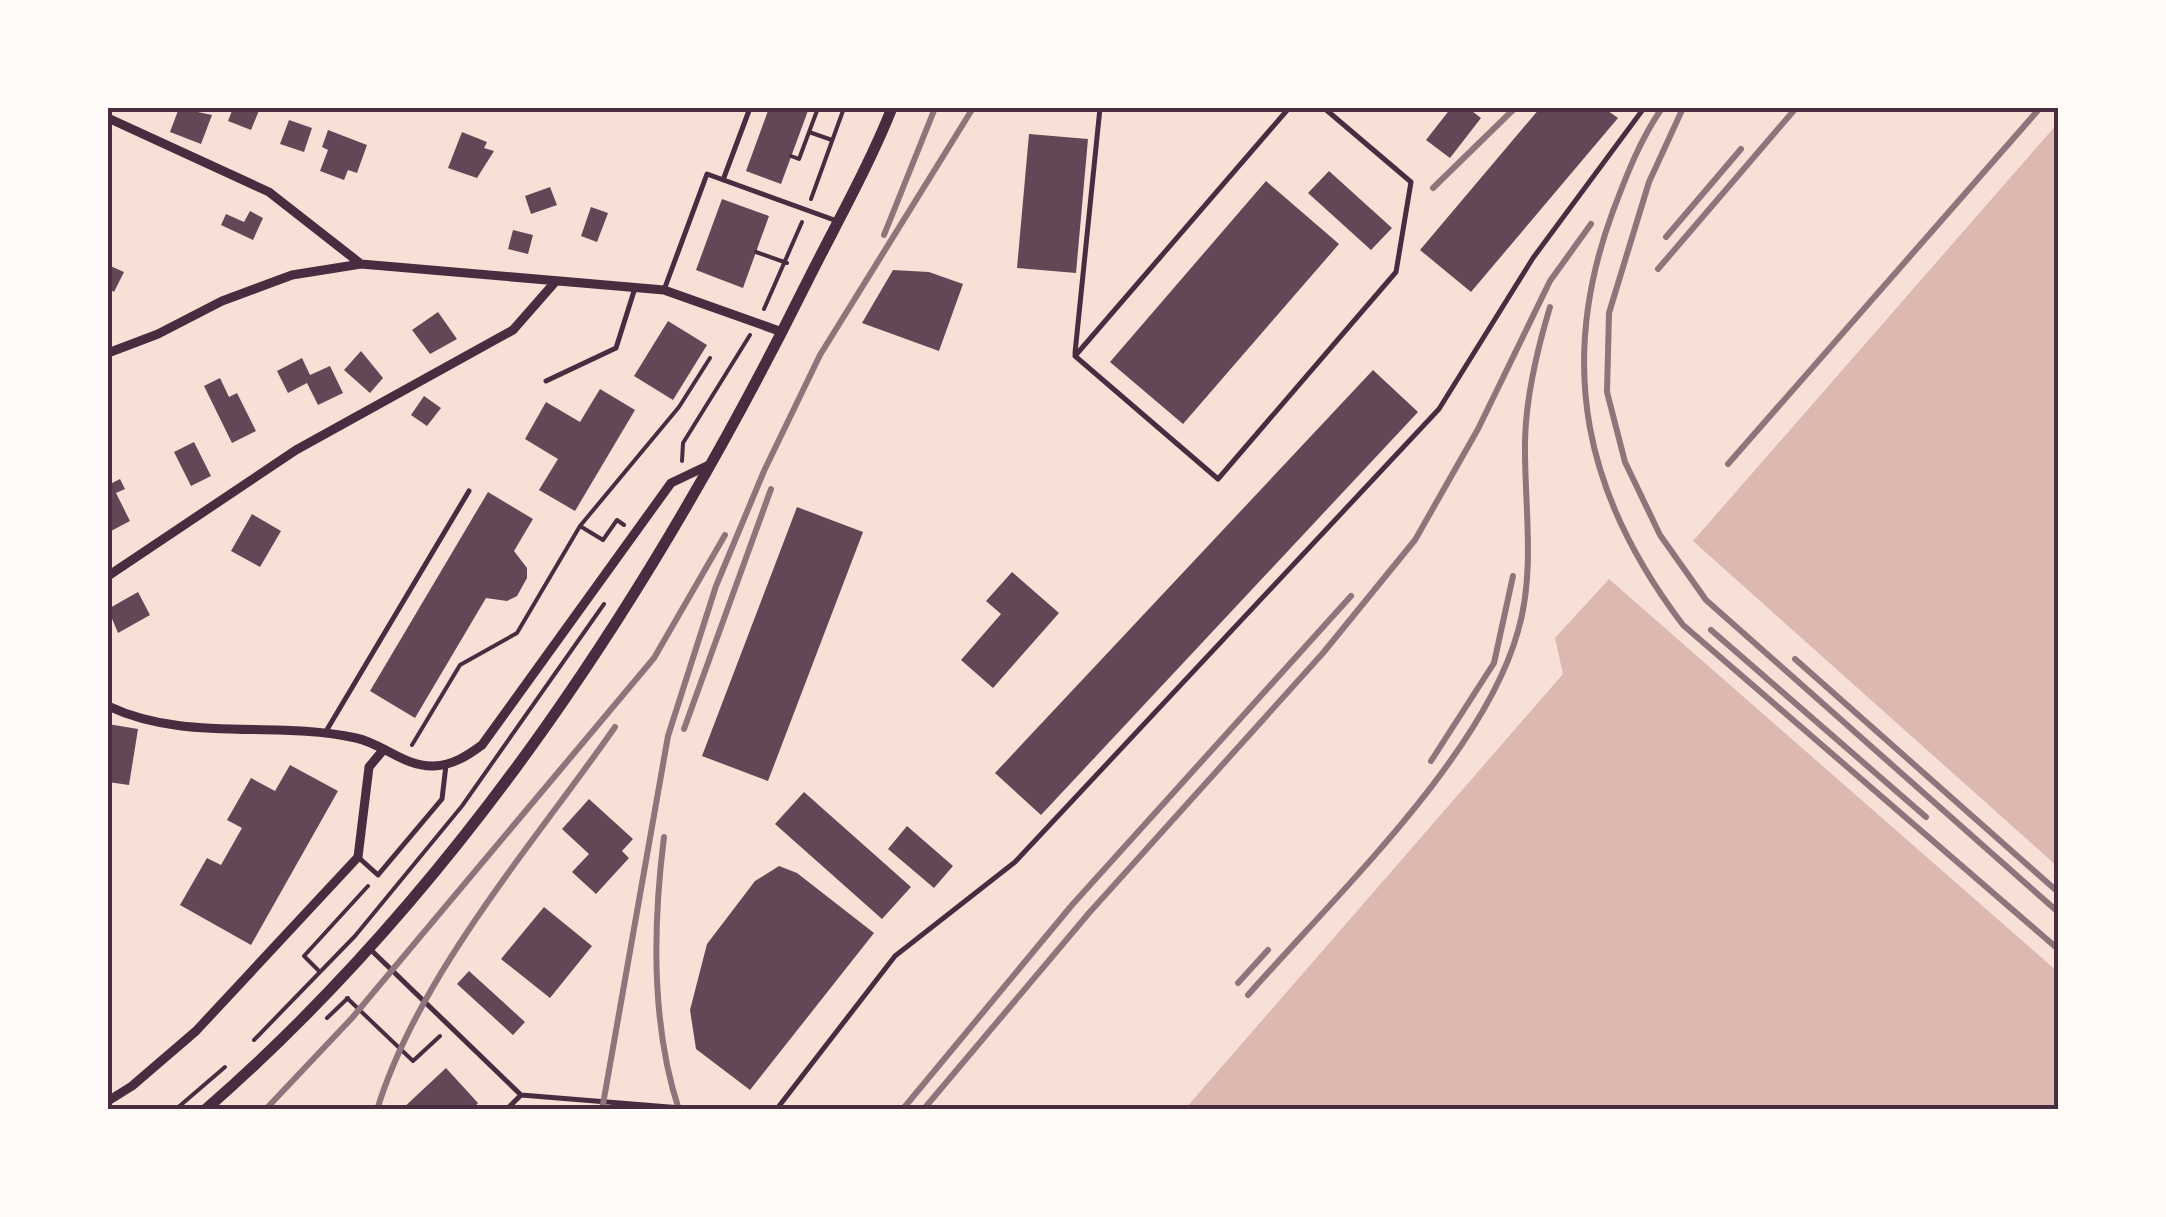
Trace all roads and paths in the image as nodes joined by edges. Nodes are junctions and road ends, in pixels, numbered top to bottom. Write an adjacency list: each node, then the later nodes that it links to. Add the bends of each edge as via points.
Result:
1 (750, 108): 13 (lane)
2 (818, 108): 10 (path)
3 (844, 108): 11 (path)
4 (892, 108): 15 (street)
5 (1100, 108): 25 (lane)
6 (1289, 108): 25 (lane)
7 (1324, 108): 25 (lane, via 1411,182 1396,272 1218,479)
8 (1644, 108): 52 (lane, via 1533,258 1439,409 1015,862 895,956)
9 (108, 118): 17 (street, via 269,192)
10 (809, 132): 11 (path); 12 (path, via 799,159)
11 (832, 140): 14 (path)
12 (791, 156)
13 (723, 180): 14 (lane); 21 (lane, via 707,174)
14 (806, 210): 15 (lane); 18 (path)
15 (837, 221): 23 (street)
16 (756, 252): 18 (path)
17 (362, 264): 19 (street); 24 (street, via 292,275)
18 (787, 264): 22 (path)
19 (556, 281): 20 (street); 33 (street, via 512,330 296,450)
20 (635, 288): 21 (street); 27 (lane, via 616,348)
21 (664, 290): 22 (street)
22 (757, 324): 23 (street); 28 (path)
23 (782, 332): 29 (street)
24 (108, 353)
25 (1075, 356)
26 (710, 358): 32 (path)
27 (546, 381)
28 (683, 443)
29 (713, 463): 38 (street, via 671,483 482,745); 41 (street, via 555,712 478,818)
30 (469, 490): 35 (lane)
31 (617, 520): 32 (path, via 603,540)
32 (580, 526): 37 (path, via 517,633 460,665)
33 (108, 576)
34 (108, 706): 35 (street, via 164,725)
35 (324, 735): 36 (street)
36 (384, 748): 37 (street); 39 (street, via 369,767)
37 (403, 760): 38 (street)
38 (446, 765): 40 (lane, via 442,799)
39 (358, 858): 40 (lane); 48 (street, via 196,1032)
40 (378, 875): 42 (path, via 304,956)
41 (369, 948): 47 (lane); 49 (street)
42 (314, 966)
43 (348, 998): 45 (path)
44 (353, 1004): 46 (path, via 412,1061)
45 (328, 1019)
46 (438, 1034)
47 (521, 1095): 50 (lane); 51 (lane)
48 (108, 1101)
49 (204, 1110)
50 (506, 1110)
51 (706, 1110)
52 (776, 1110)

